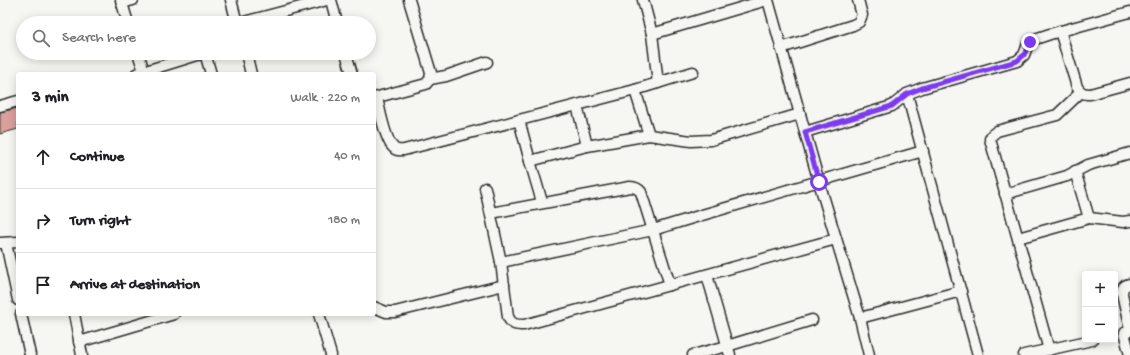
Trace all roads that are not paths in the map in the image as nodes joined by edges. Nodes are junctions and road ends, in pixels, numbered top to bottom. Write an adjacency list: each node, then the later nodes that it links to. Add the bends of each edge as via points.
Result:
1 (133, 0): 9 (street)
2 (231, 0): 13 (street)
3 (327, 0): 14 (street)
4 (331, 0): 15 (street)
5 (409, 0): 31 (street, via 431,73)
6 (643, 0): 17 (street)
7 (768, 0): 10 (street); 18 (street)
8 (858, 0): 18 (street, via 862,14 859,22)
9 (121, 2): 12 (street)
10 (748, 3): 17 (street)
11 (1130, 12): 16 (street)
12 (126, 16)
13 (237, 16)
14 (266, 16)
15 (336, 16)
16 (1060, 31): 35 (street); 36 (street, via 1030,42 1024,55 1017,61)
17 (652, 34): 33 (street)
18 (781, 48): 42 (street)
19 (139, 60): 25 (street)
20 (183, 60): 26 (street)
21 (207, 60): 27 (street)
22 (248, 60): 28 (street)
23 (348, 60): 29 (street)
24 (487, 62): 31 (street)
25 (142, 72)
26 (145, 72)
27 (210, 72)
28 (251, 72)
29 (351, 72)
30 (693, 72): 33 (street)
31 (430, 79): 37 (street, via 426,84)
32 (1130, 82): 35 (street, via 1090,94)
33 (658, 84): 34 (street)
34 (635, 90): 40 (street); 45 (street)
35 (1080, 93): 53 (street, via 1057,115 997,131 992,135 991,145)
36 (907, 94): 44 (street, via 897,103 880,110); 47 (street)
37 (376, 98)
38 (376, 101): 43 (street, via 390,144 398,150)
39 (16, 102): 41 (street)
40 (577, 105): 43 (street); 46 (street)
41 (0, 106)
42 (800, 114): 44 (street); 45 (street, via 711,140 691,141)
43 (519, 120): 49 (street)
44 (805, 132): 51 (street)
45 (649, 136): 46 (street)
46 (587, 146): 49 (street)
47 (923, 151): 51 (street); 68 (street)
48 (1130, 153): 50 (street, via 1088,164)
49 (530, 161): 54 (street)
50 (1075, 171): 53 (street); 56 (street)
51 (819, 182): 58 (street); 60 (street)
52 (486, 188): 55 (street)
53 (1005, 194): 59 (street)
54 (542, 202): 55 (street); 58 (street, via 634,187 641,192)
55 (491, 213): 63 (street)
56 (1089, 218): 57 (street); 59 (street)
57 (1130, 221)
58 (652, 230): 63 (street); 67 (street)
59 (1018, 238): 80 (street)
60 (836, 240): 64 (street); 75 (street)
61 (16, 242): 62 (street)
62 (3, 243): 69 (street)
63 (501, 262): 66 (street)
64 (707, 276): 67 (street); 81 (street)
65 (1130, 284): 77 (street, via 1122,288)
66 (504, 285): 67 (street, via 510,322 524,325); 70 (street, via 395,312)
67 (670, 285)
68 (961, 291): 75 (street); 87 (street)
69 (16, 292)
70 (376, 309)
71 (21, 316): 82 (street)
72 (74, 316): 78 (street)
73 (167, 316): 78 (street)
74 (321, 316): 84 (street)
75 (860, 318): 86 (street)
76 (812, 320): 81 (street)
77 (1125, 332): 89 (street)
78 (79, 342): 83 (street)
79 (1082, 342): 80 (street)
80 (1049, 350): 88 (street)
81 (728, 351): 85 (street)
82 (30, 355)
83 (82, 355)
84 (331, 355)
85 (693, 355)
86 (869, 355)
87 (978, 355)
88 (1024, 355)
89 (1130, 355)

